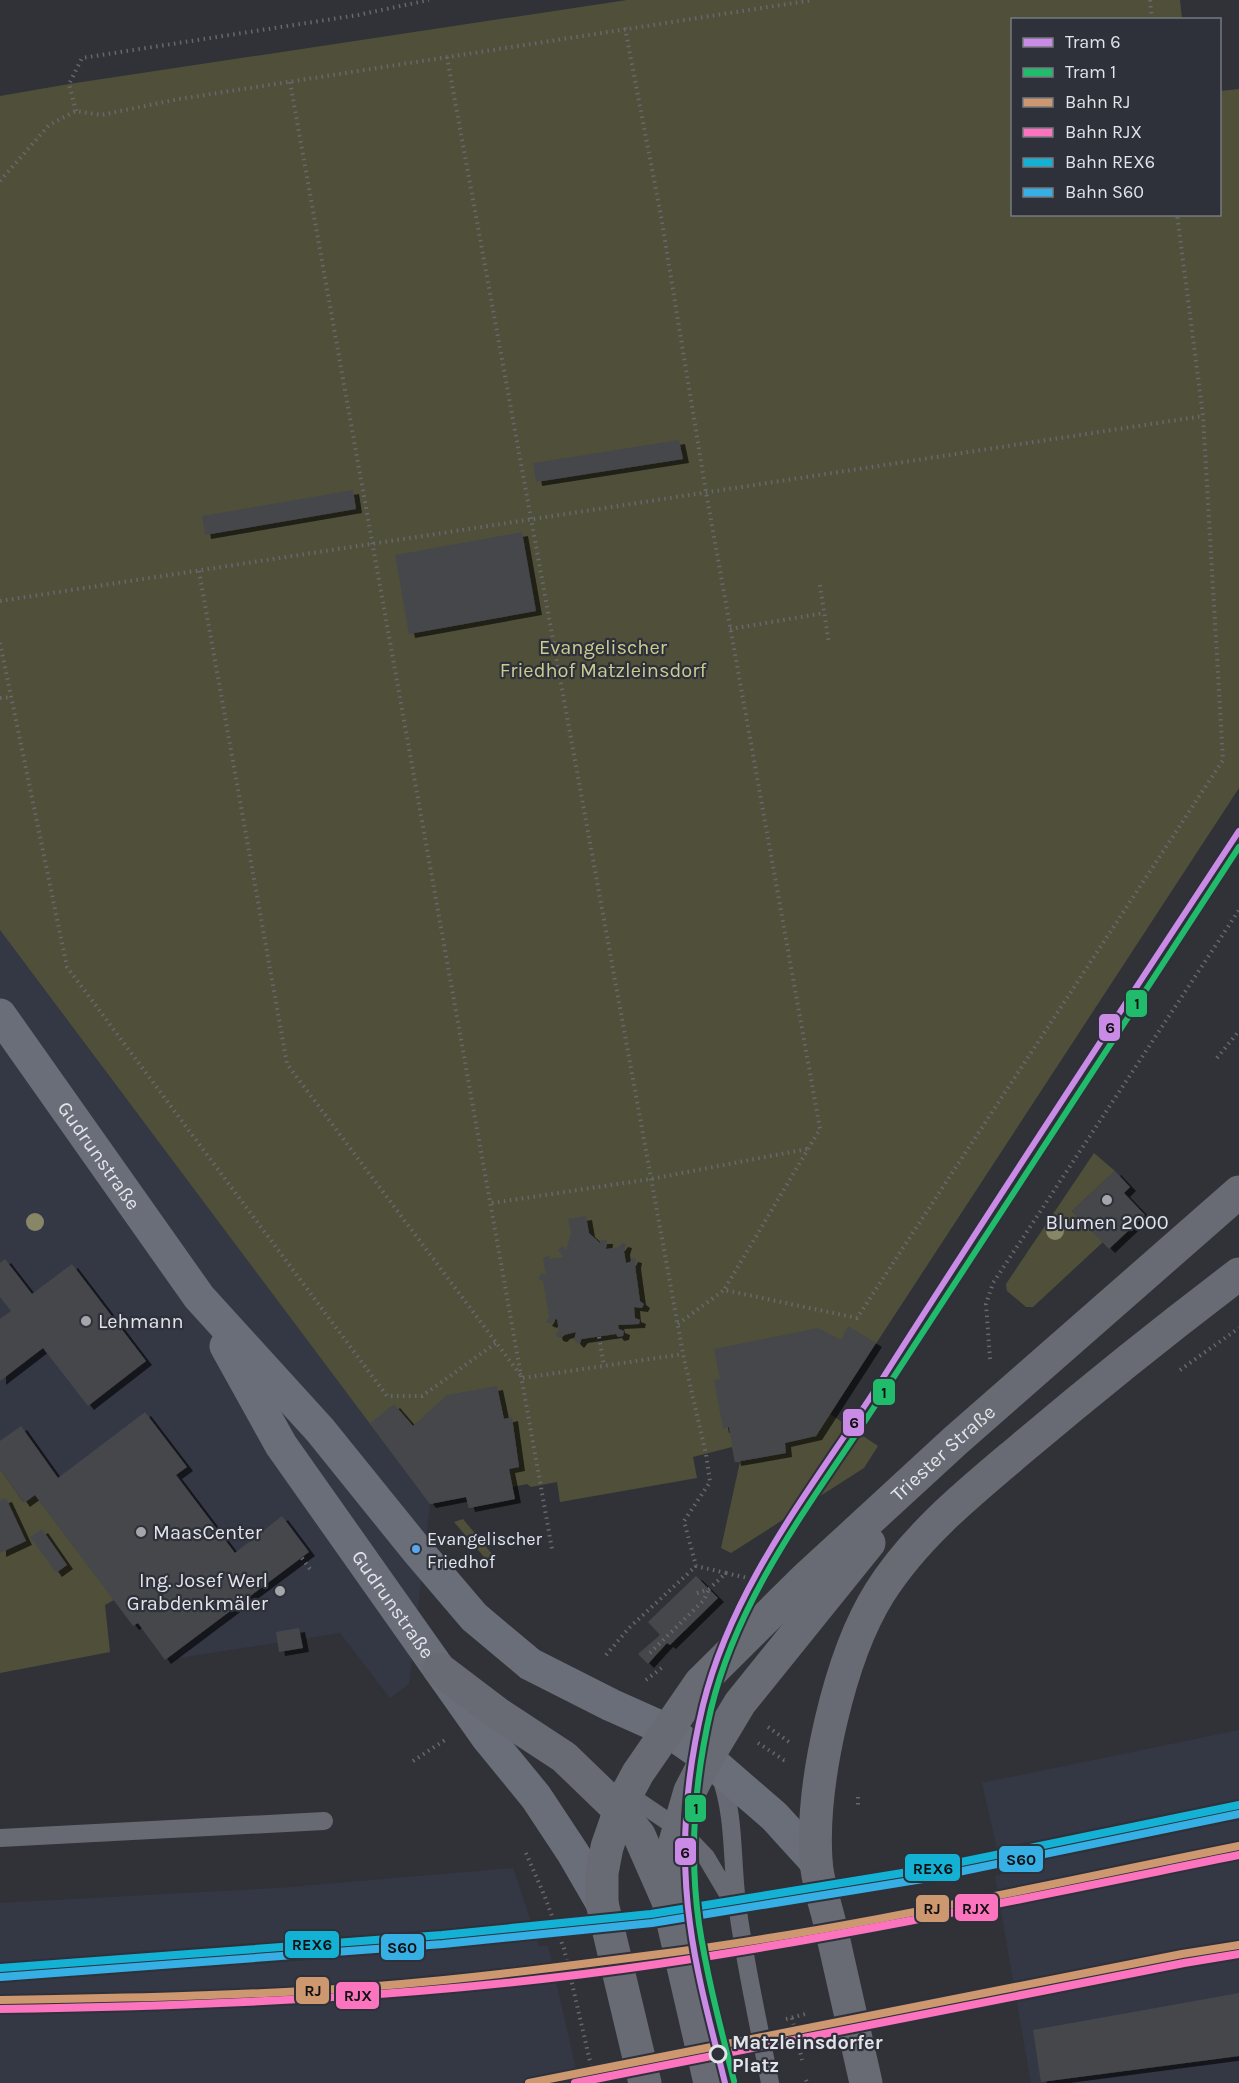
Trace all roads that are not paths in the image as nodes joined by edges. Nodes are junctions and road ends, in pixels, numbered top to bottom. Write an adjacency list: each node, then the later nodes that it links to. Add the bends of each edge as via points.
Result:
1 (0, 1015): 4 (main road, Gudrunstraße)
2 (1239, 1192): 5 (main road, Triester Straße)
3 (1239, 1274): 13 (main road, via 991,1474 899,1565 865,1620 833,1715 824,1759)
4 (199, 1297): 6 (main road, Gudrunstraße, via 281,1445); 7 (main road, Gudrunstraße, via 320,1430 474,1617 530,1664)
5 (955, 1441): 7 (main road, Triester Straße, via 804,1580 700,1683); 8 (main road, via 740,1703)
6 (439, 1668): 9 (main road); 15 (main road, Gudrunstraße, via 487,1737 536,1797)
7 (667, 1730): 8 (main road); 9 (main road)
8 (712, 1762): 11 (main road, via 690,1791); 13 (main road, via 774,1816); 16 (lane, via 726,1790)
9 (623, 1801): 11 (lane); 14 (main road); 15 (main road, via 602,1873)
10 (324, 1821): 12 (lane)
11 (679, 1829): 14 (main road, via 670,1856); 16 (lane, via 706,1857)
12 (0, 1838)
13 (816, 1862): 20 (main road)
14 (668, 1902): 18 (main road)
15 (602, 1903): 17 (main road)
16 (738, 1910): 19 (lane)
17 (645, 2083)
18 (710, 2083)
19 (770, 2083)
20 (866, 2083)

